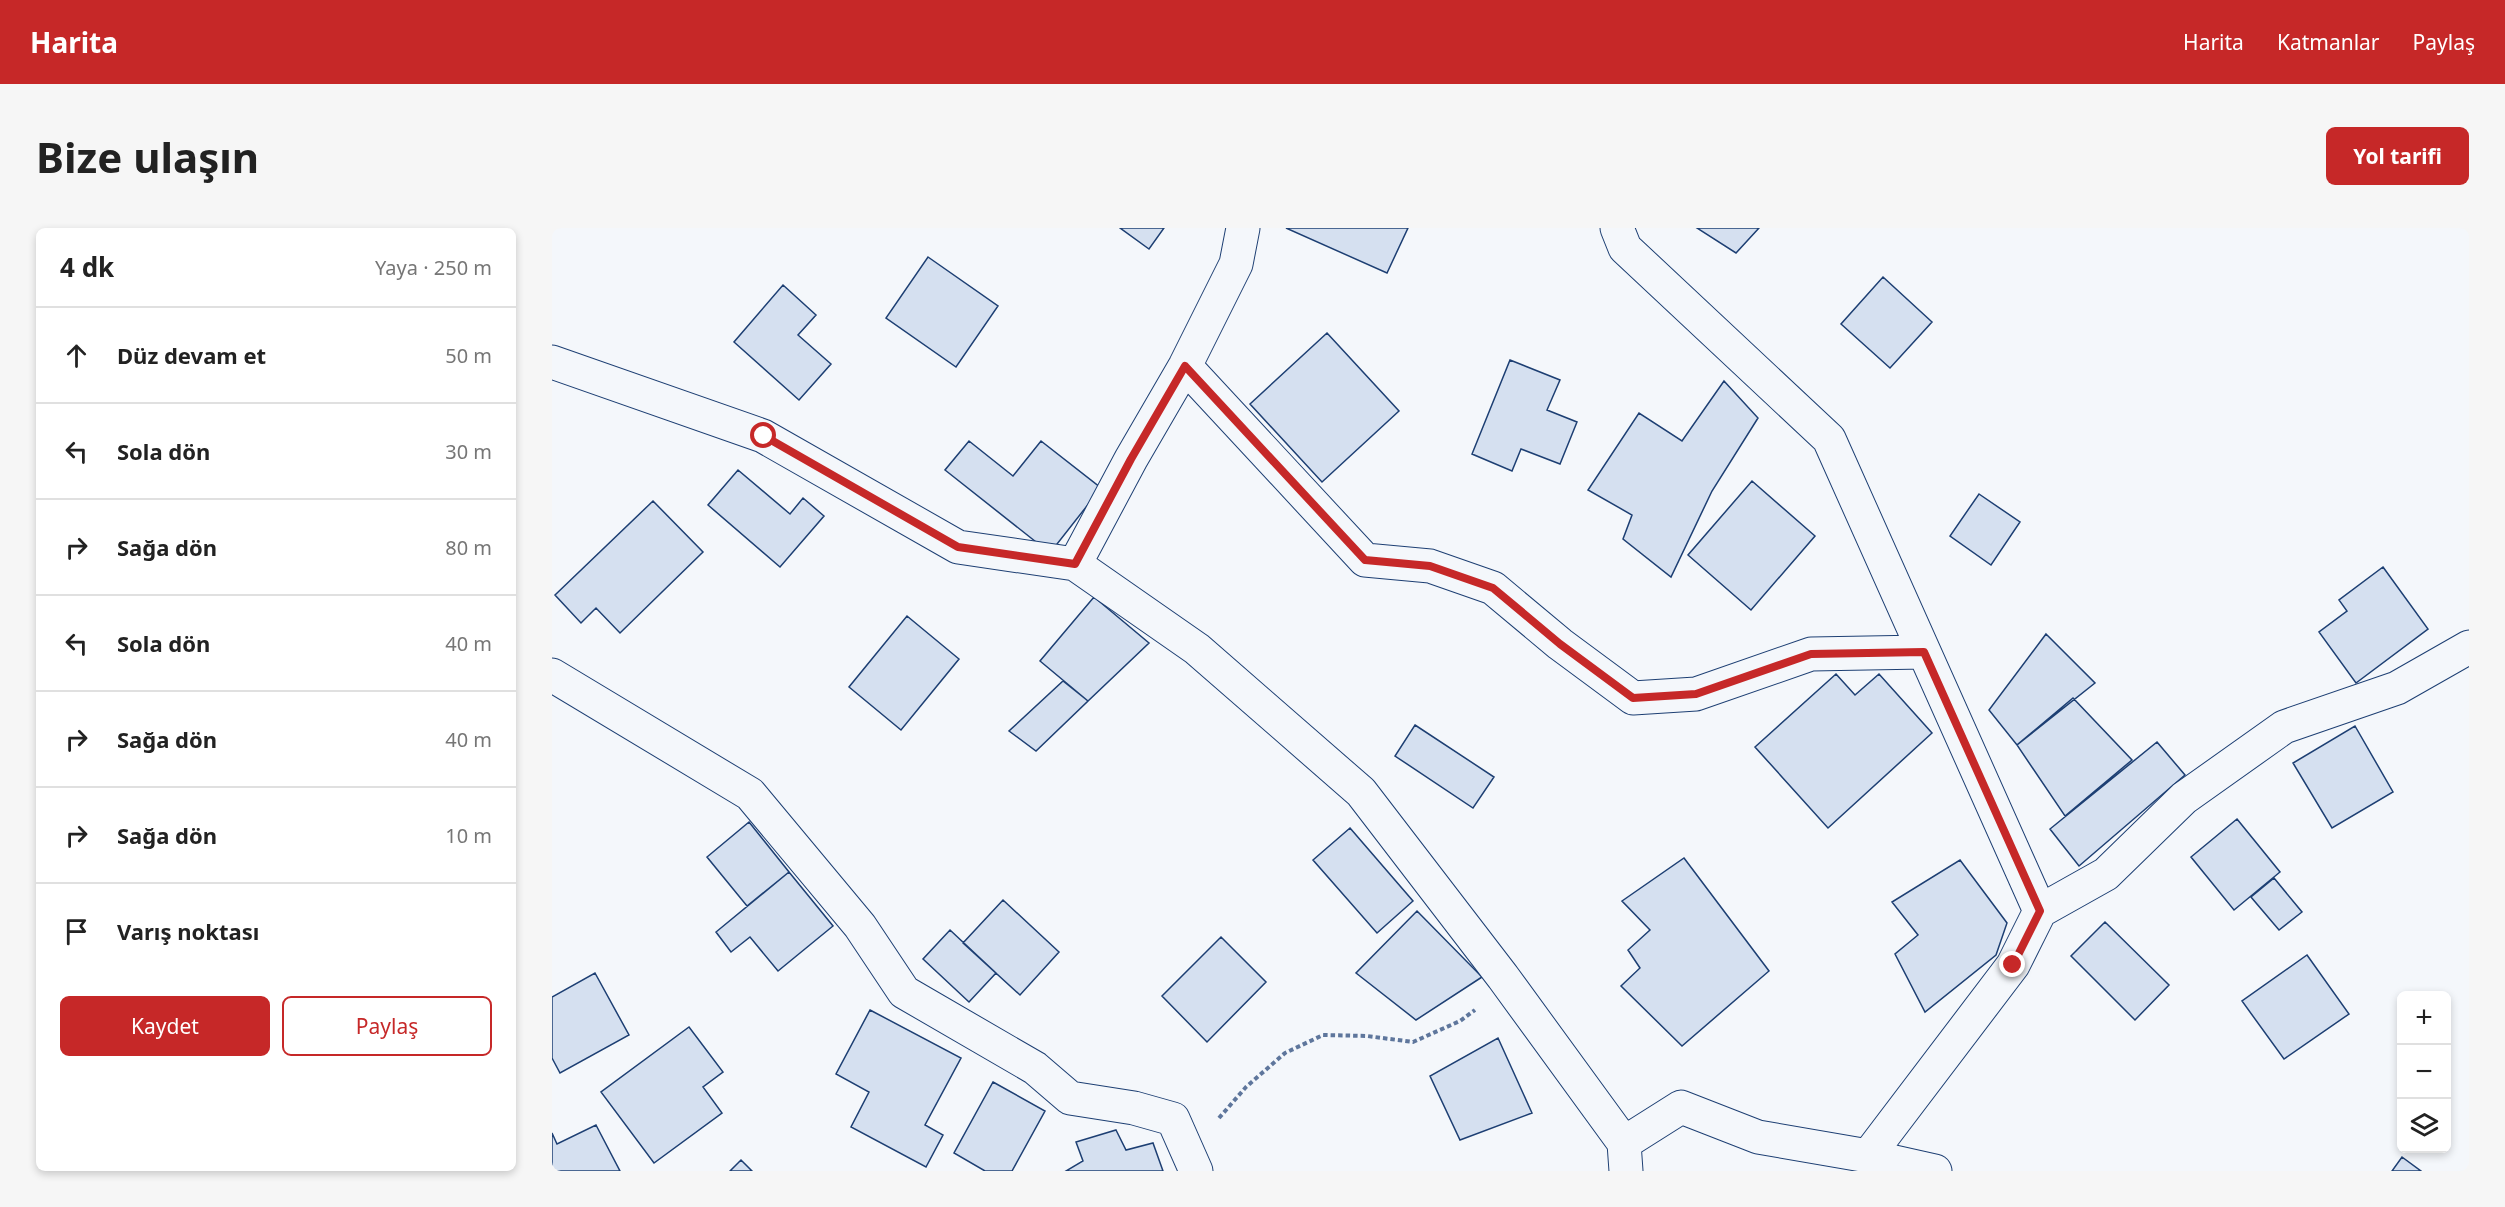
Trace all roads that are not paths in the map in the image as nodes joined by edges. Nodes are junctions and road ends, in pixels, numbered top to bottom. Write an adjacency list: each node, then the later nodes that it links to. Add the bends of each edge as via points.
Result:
1 (1243, 228): 4 (street, via 1236,264)
2 (1617, 228): 7 (street, via 1625,248 1829,439)
3 (552, 362): 5 (street, via 764,436 958,547)
4 (1185, 366): 5 (street); 7 (street, via 1365,560 1430,566 1493,588 1633,698 1696,694 1811,654)
5 (1075, 564): 12 (street, via 1197,649 1361,792 1509,984)
6 (2469, 647): 9 (street, via 2397,688 2284,727 2184,798 2106,874)
7 (1924, 652): 9 (street)
8 (552, 675): 13 (street, via 750,794 860,926 904,992 1035,1068 1070,1098 1173,1119)
9 (2040, 911): 11 (street, via 2013,965)
10 (1805, 1147): 11 (street); 12 (street, via 1758,1137 1681,1107); 14 (street)
11 (1868, 1156): 15 (street)
12 (1625, 1157)
13 (1193, 1162)
14 (1826, 1171)
15 (1935, 1171)

